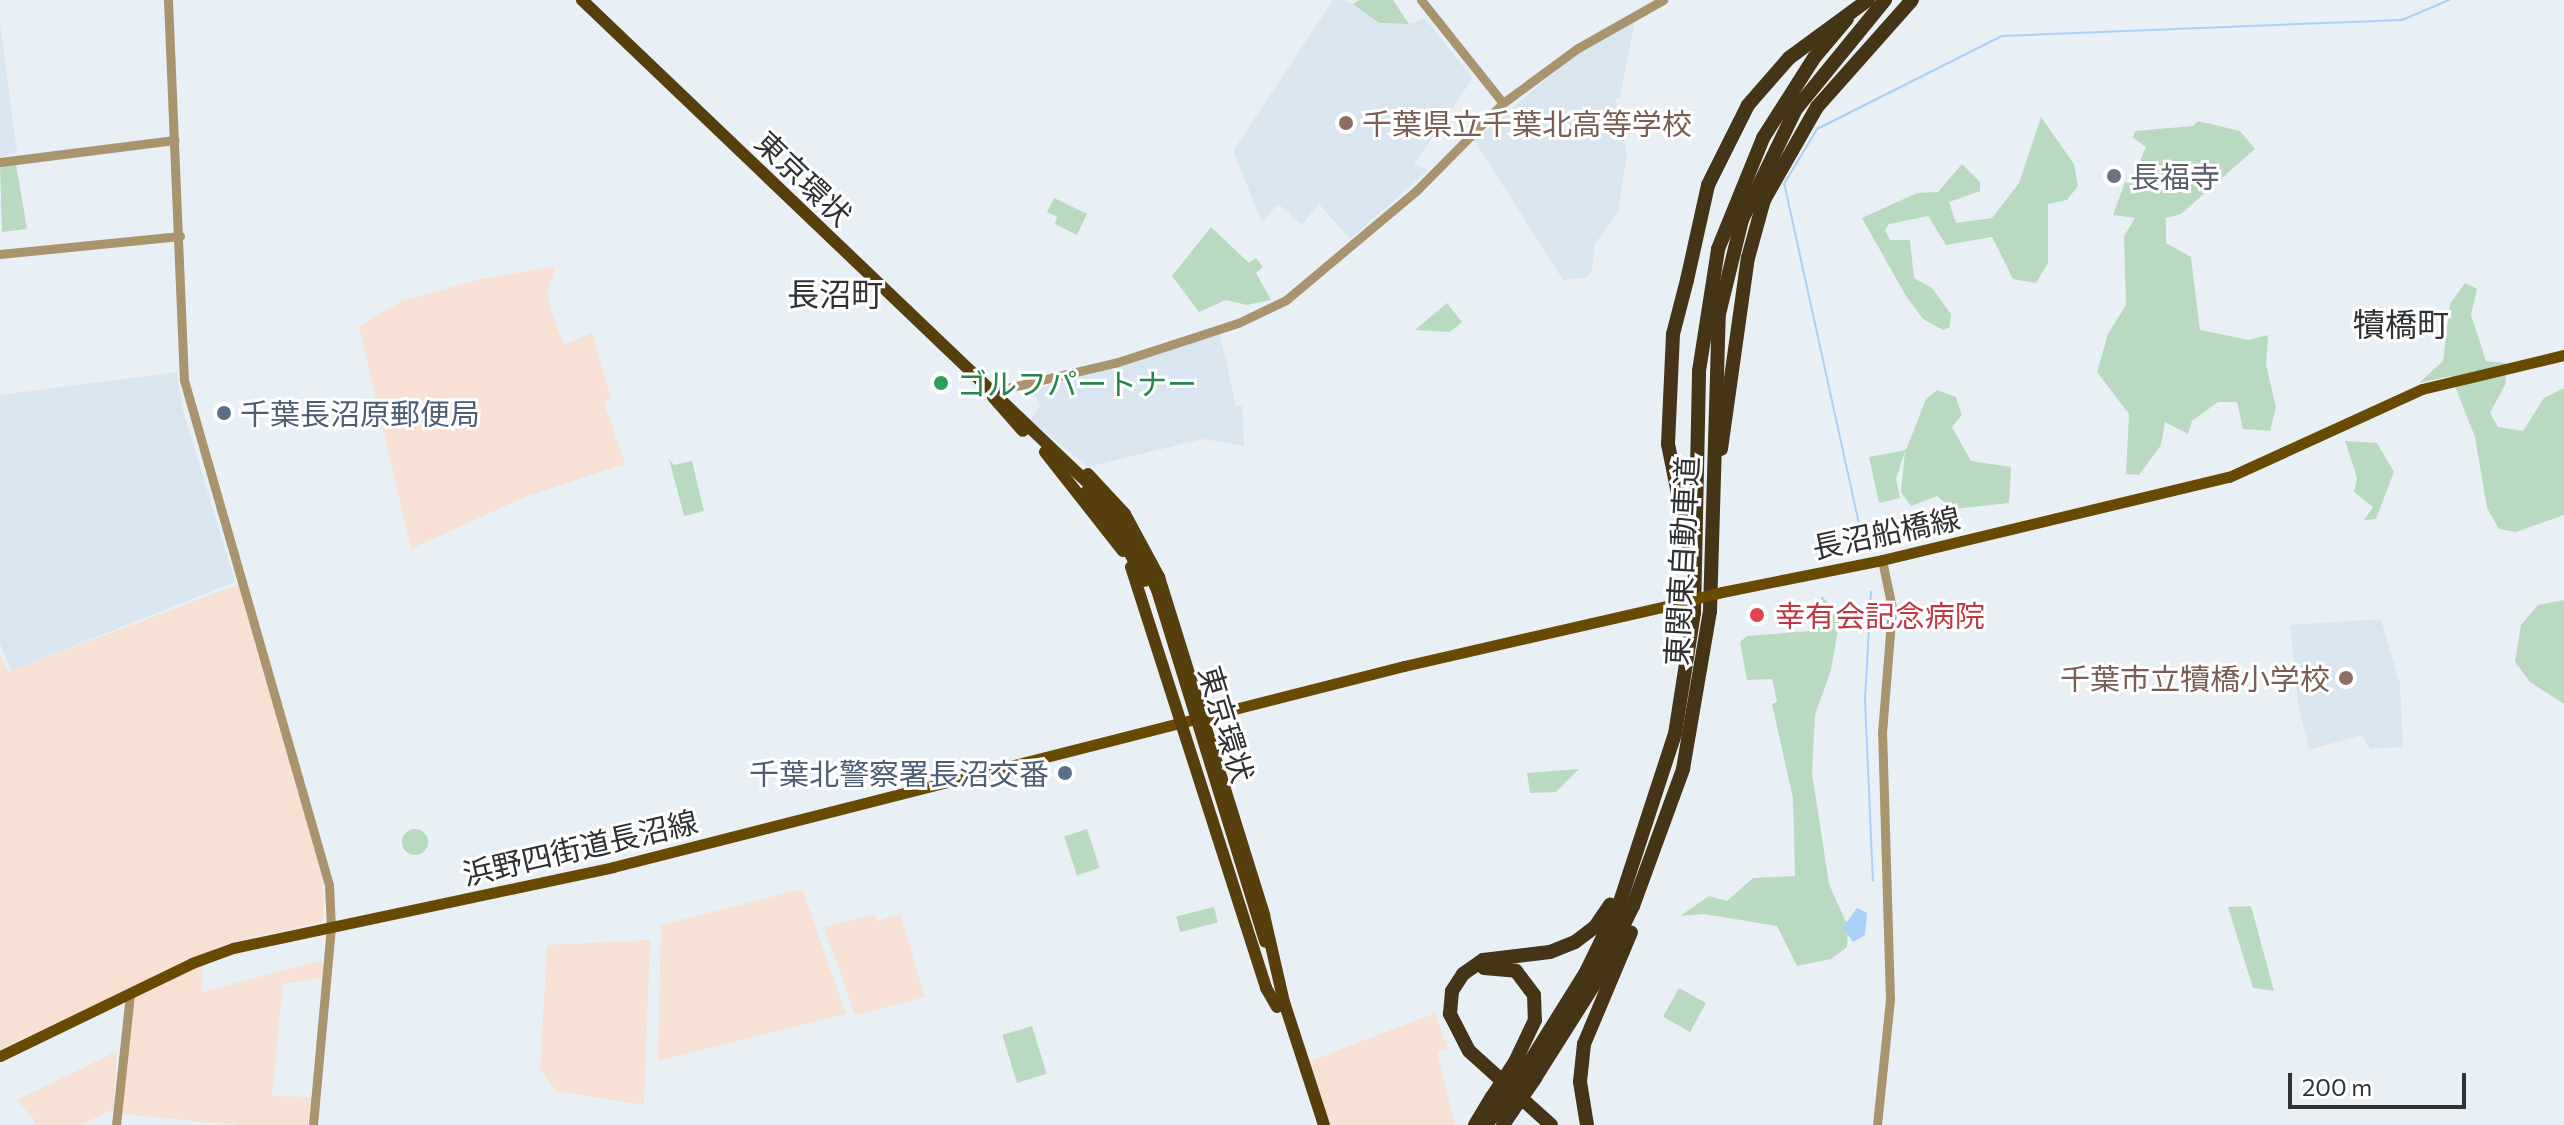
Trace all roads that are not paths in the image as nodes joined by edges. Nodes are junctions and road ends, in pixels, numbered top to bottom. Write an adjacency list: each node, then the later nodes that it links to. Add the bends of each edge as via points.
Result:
1 (168, 0): 9 (street)
2 (582, 0): 14 (highway, 東京環状)
3 (1421, 0): 8 (street)
4 (1663, 0): 8 (street, via 1578,48)
5 (1866, 0): 17 (highway, 東関東自動車道, via 1814,58 1769,127 1718,249 1699,371); 17 (highway, bridge, via 1789,58 1734,126 1708,185 1673,334 1668,444)
6 (1885, 0): 18 (highway, 東関東自動車道, via 1796,109 1757,181 1731,253 1714,373)
7 (1912, 0): 18 (highway, via 1817,107 1764,200 1748,258 1722,434)
8 (1503, 103): 14 (street, via 1416,191 1286,300 1238,323 1118,362)
9 (175, 140): 10 (street); 11 (street)
10 (0, 162)
11 (180, 236): 12 (street); 23 (street, via 186,391 321,850)
12 (0, 254)
13 (2564, 355): 16 (main road, 長沼船橋線, via 2422,389 2229,477)
14 (990, 392): 15 (highway, 東京環状)
15 (1048, 449): 19 (highway, via 1102,487 1144,545); 20 (highway, via 1123,550 1145,599); 25 (highway, 東京環状, bridge, via 1088,489 1129,549 1152,600)
16 (1882, 560): 18 (main road, 長沼船橋線); 39 (street, via 1892,608 1882,733 1890,999)
17 (1696, 586): 21 (highway, 東関東自動車道, via 1687,674)
18 (1716, 587): 19 (main road, 長沼船橋線, bridge, via 1678,603); 22 (highway, 東関東自動車道, via 1696,714)
19 (1205, 718): 20 (main road, 浜野四街道長沼線); 25 (highway, via 1279,966)
20 (1185, 723): 23 (main road, 浜野四街道長沼線, via 613,867); 25 (highway, via 1248,934)
21 (1668, 763): 27 (highway, 東関東自動車道, via 1620,902 1586,972); 36 (highway, via 1622,882 1595,927 1565,947 1483,960 1463,974 1452,991 1450,1014 1469,1051)
22 (1655, 855): 27 (highway, 東関東自動車道, via 1597,980); 38 (highway, via 1635,922 1584,1044 1580,1082)
23 (331, 927): 24 (main road, 浜野四街道長沼線, via 211,955); 30 (street)
24 (130, 994): 26 (main road, 浜野四街道長沼線); 29 (street)
25 (1281, 1007): 31 (highway, 東京環状); 32 (highway, 東京環状)
26 (0, 1056)
27 (1525, 1070): 28 (highway, bridge); 28 (highway, 東関東自動車道, bridge); 37 (highway, via 1534,995 1516,971 1485,968 1462,985 1457,1007 1462,1027 1485,1059)
28 (1503, 1103): 33 (highway); 34 (highway, 東関東自動車道); 35 (highway, 東関東自動車道)
29 (116, 1125)
30 (313, 1125)
31 (1316, 1125)
32 (1324, 1125)
33 (1475, 1125)
34 (1486, 1125)
35 (1503, 1125)
36 (1551, 1125)
37 (1559, 1125)
38 (1587, 1125)
39 (1877, 1125)

